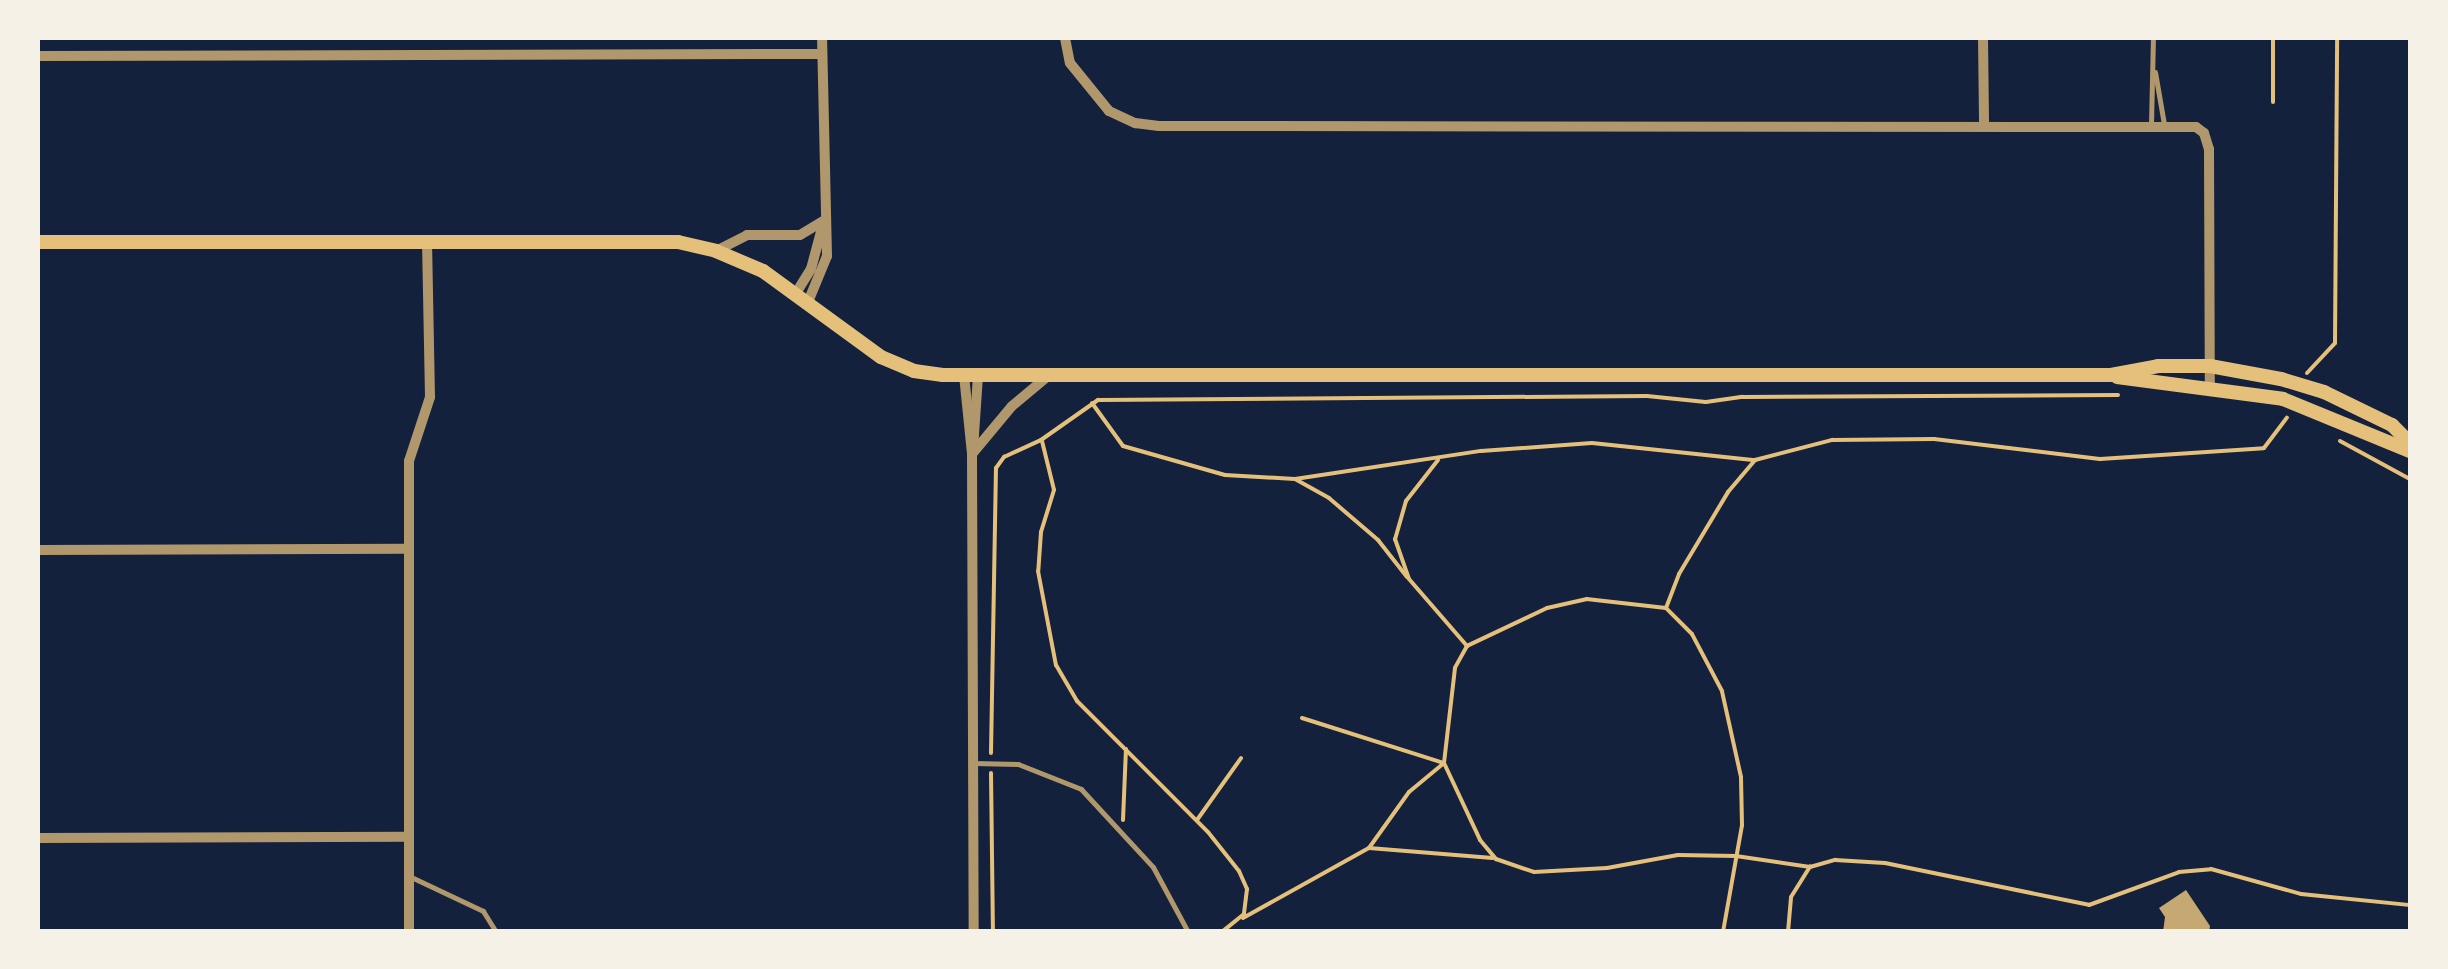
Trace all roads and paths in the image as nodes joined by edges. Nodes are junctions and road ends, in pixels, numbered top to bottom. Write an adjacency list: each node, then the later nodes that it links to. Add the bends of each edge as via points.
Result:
1 (822, 38): 7 (street)
2 (1065, 38): 11 (street, via 1070,63 1109,111 1159,126)
3 (1983, 38): 11 (street)
4 (2153, 38): 9 (lane)
5 (2273, 38): 10 (path)
6 (2337, 38): 20 (path, via 2334,342)
7 (822, 54): 8 (street); 14 (street)
8 (38, 56)
9 (2154, 69): 12 (lane); 13 (lane)
10 (2273, 102)
11 (1984, 124): 12 (street)
12 (2151, 124): 13 (street)
13 (2164, 124): 19 (street, via 2196,127 2208,142)
14 (823, 221): 17 (street, via 800,235 744,236); 18 (street, via 826,262)
15 (427, 241): 16 (main road); 17 (main road, via 650,240); 39 (street, via 430,397 409,461)
16 (38, 242)
17 (716, 251): 18 (main road, via 764,271)
18 (802, 297): 21 (main road, via 889,362 922,373)
19 (2210, 366): 23 (main road, via 2158,366); 24 (street); 32 (main road, via 2324,392 2380,418)
20 (2306, 375)
21 (971, 376): 22 (main road); 34 (street)
22 (1048, 376): 23 (main road); 34 (street, via 994,424)
23 (2111, 376): 24 (main road)
24 (2210, 387): 33 (main road, via 2294,402)
25 (2134, 395): 26 (path)
26 (1092, 403): 31 (path); 37 (path, via 1123,446 1225,475)
27 (2292, 408): 29 (path)
28 (2272, 413): 29 (path)
29 (2288, 416): 36 (path, via 2264,448 2100,459 1934,439 1832,440)
30 (2332, 437): 38 (path)
31 (1042, 440): 49 (path, via 996,468); 60 (path, via 1054,490 1038,571 1056,666 1077,700 1240,871 1247,904)
32 (2410, 443)
33 (2410, 451)
34 (972, 454): 47 (street)
35 (1438, 460): 36 (path, via 1592,443); 37 (path); 41 (path, via 1398,522 1395,539)
36 (1755, 460): 42 (path, via 1728,492)
37 (1295, 479): 41 (path, via 1378,540)
38 (2410, 479)
39 (407, 549): 40 (street); 52 (street)
40 (38, 550)
41 (1408, 579): 43 (path)
42 (1666, 608): 43 (path, via 1587,599 1546,608); 55 (path, via 1692,634 1722,691 1741,777)
43 (1468, 646): 48 (path, via 1455,668)
44 (1302, 718): 48 (path)
45 (1126, 750): 51 (path)
46 (1241, 758): 50 (path)
47 (974, 763): 49 (lane); 63 (street)
48 (1444, 763): 54 (path, via 1409,792); 56 (path, via 1480,840)
49 (990, 764): 51 (lane, via 1018,764 1081,789); 64 (path)
50 (1197, 820)
51 (1122, 834): 65 (lane, via 1153,867)
52 (409, 836): 53 (street); 58 (street)
53 (38, 838)
54 (1368, 848): 56 (path); 60 (path)
55 (1736, 856): 56 (path, via 1678,855 1534,872); 57 (path); 67 (path)
56 (1496, 859)
57 (1810, 867): 59 (path, via 1835,860 1885,863 2089,905 2179,872 2210,870 2300,894); 68 (path, via 1791,897)
58 (409, 876): 61 (street); 62 (lane, via 483,911)
59 (2410, 905)
60 (1234, 923): 66 (path)
61 (409, 932)
62 (496, 932)
63 (974, 932)
64 (993, 932)
65 (1188, 932)
66 (1222, 932)
67 (1724, 932)
68 (1788, 932)

